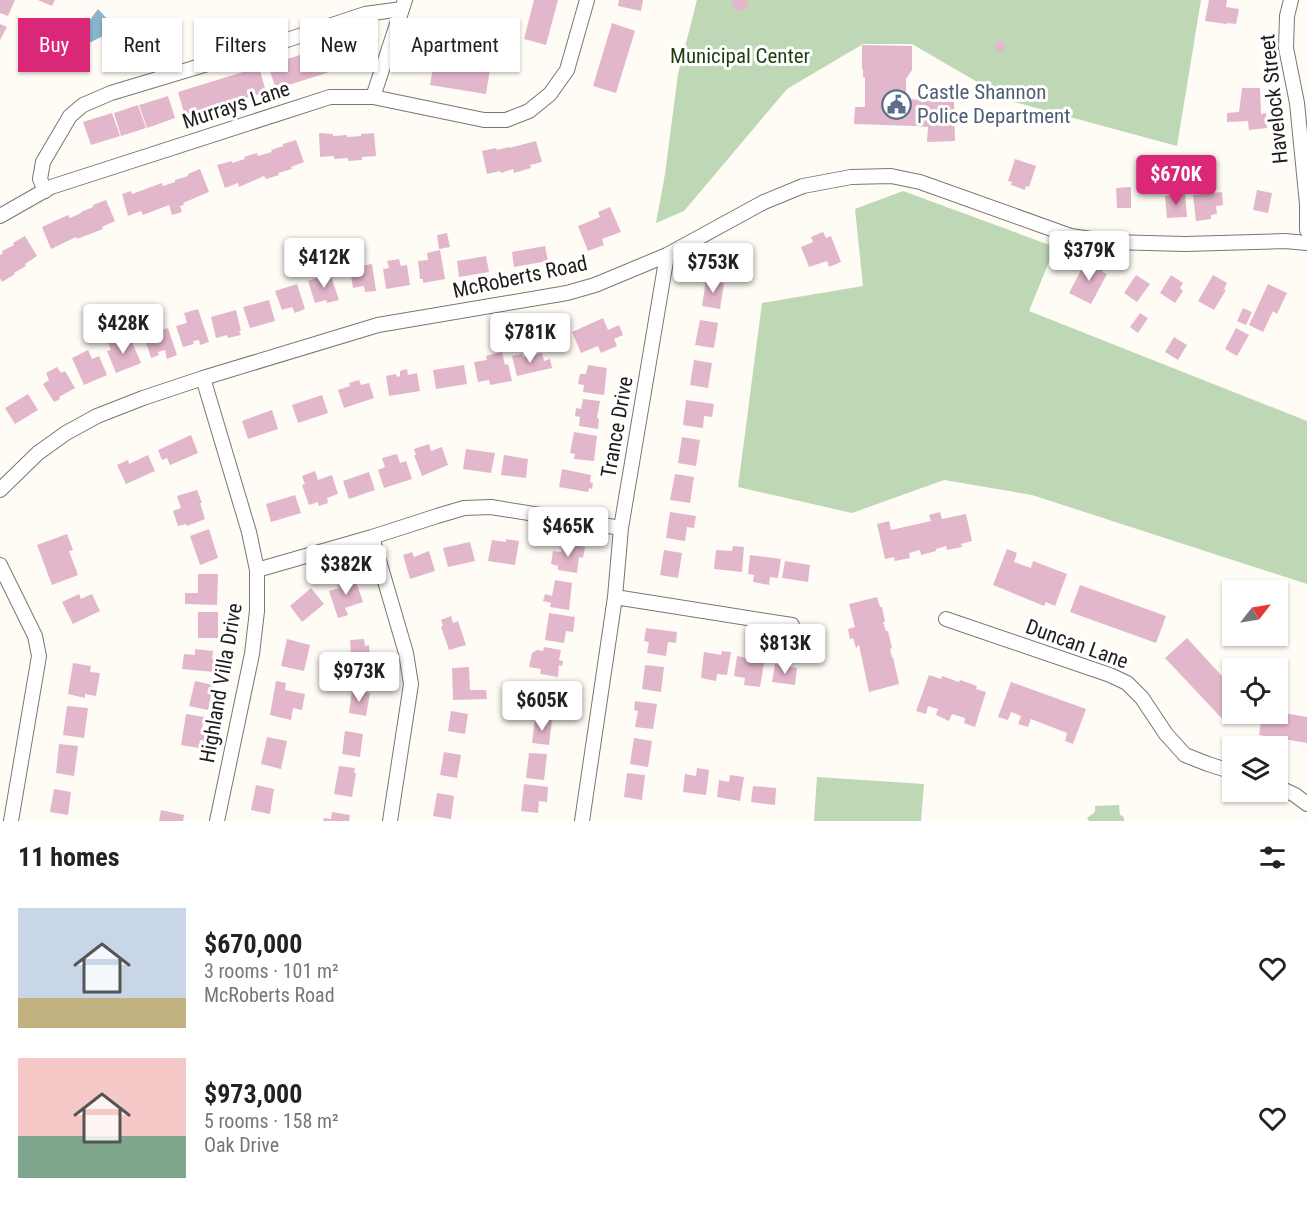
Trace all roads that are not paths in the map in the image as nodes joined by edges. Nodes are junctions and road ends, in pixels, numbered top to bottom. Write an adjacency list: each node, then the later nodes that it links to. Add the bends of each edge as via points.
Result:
1 (587, 0): 5 (street, Murrays Lane, via 567,70 550,94 529,111 506,120 484,120)
2 (1291, 0): 4 (street, Havelock Street, via 1286,48)
3 (403, 5): 5 (street); 6 (street, via 111,93 83,105 70,116 43,162 40,179)
4 (1301, 91): 8 (street, Havelock Street)
5 (373, 97): 6 (street, Murrays Lane, via 330,97)
6 (45, 191): 7 (street, Murrays Lane)
7 (0, 216)
8 (1307, 230)
9 (1307, 243): 10 (street, McRoberts Road, via 1174,244 1071,236 920,182 882,176 803,186 764,202)
10 (667, 255): 11 (street, McRoberts Road, via 567,293 378,325); 13 (street, Trance Drive)
11 (203, 378): 12 (street, McRoberts Road, via 97,416 66,433 38,453); 16 (street, Highland Villa Drive)
12 (0, 490)
13 (621, 528): 14 (street, via 491,507 464,508); 17 (street, Trance Drive)
14 (372, 537): 16 (street); 26 (street, via 406,653 411,684)
15 (0, 565): 24 (street, via 35,636 39,656)
16 (257, 570): 25 (street, Highland Villa Drive, via 252,654)
17 (615, 597): 19 (street); 23 (street, Trance Drive)
18 (946, 619): 20 (street, Duncan Lane, via 1127,683 1185,755)
19 (792, 625)
20 (1222, 768)
21 (1288, 792): 22 (street)
22 (1307, 804)
23 (582, 820): 27 (street)
24 (11, 821)
25 (217, 821)
26 (390, 821)
27 (597, 821)

